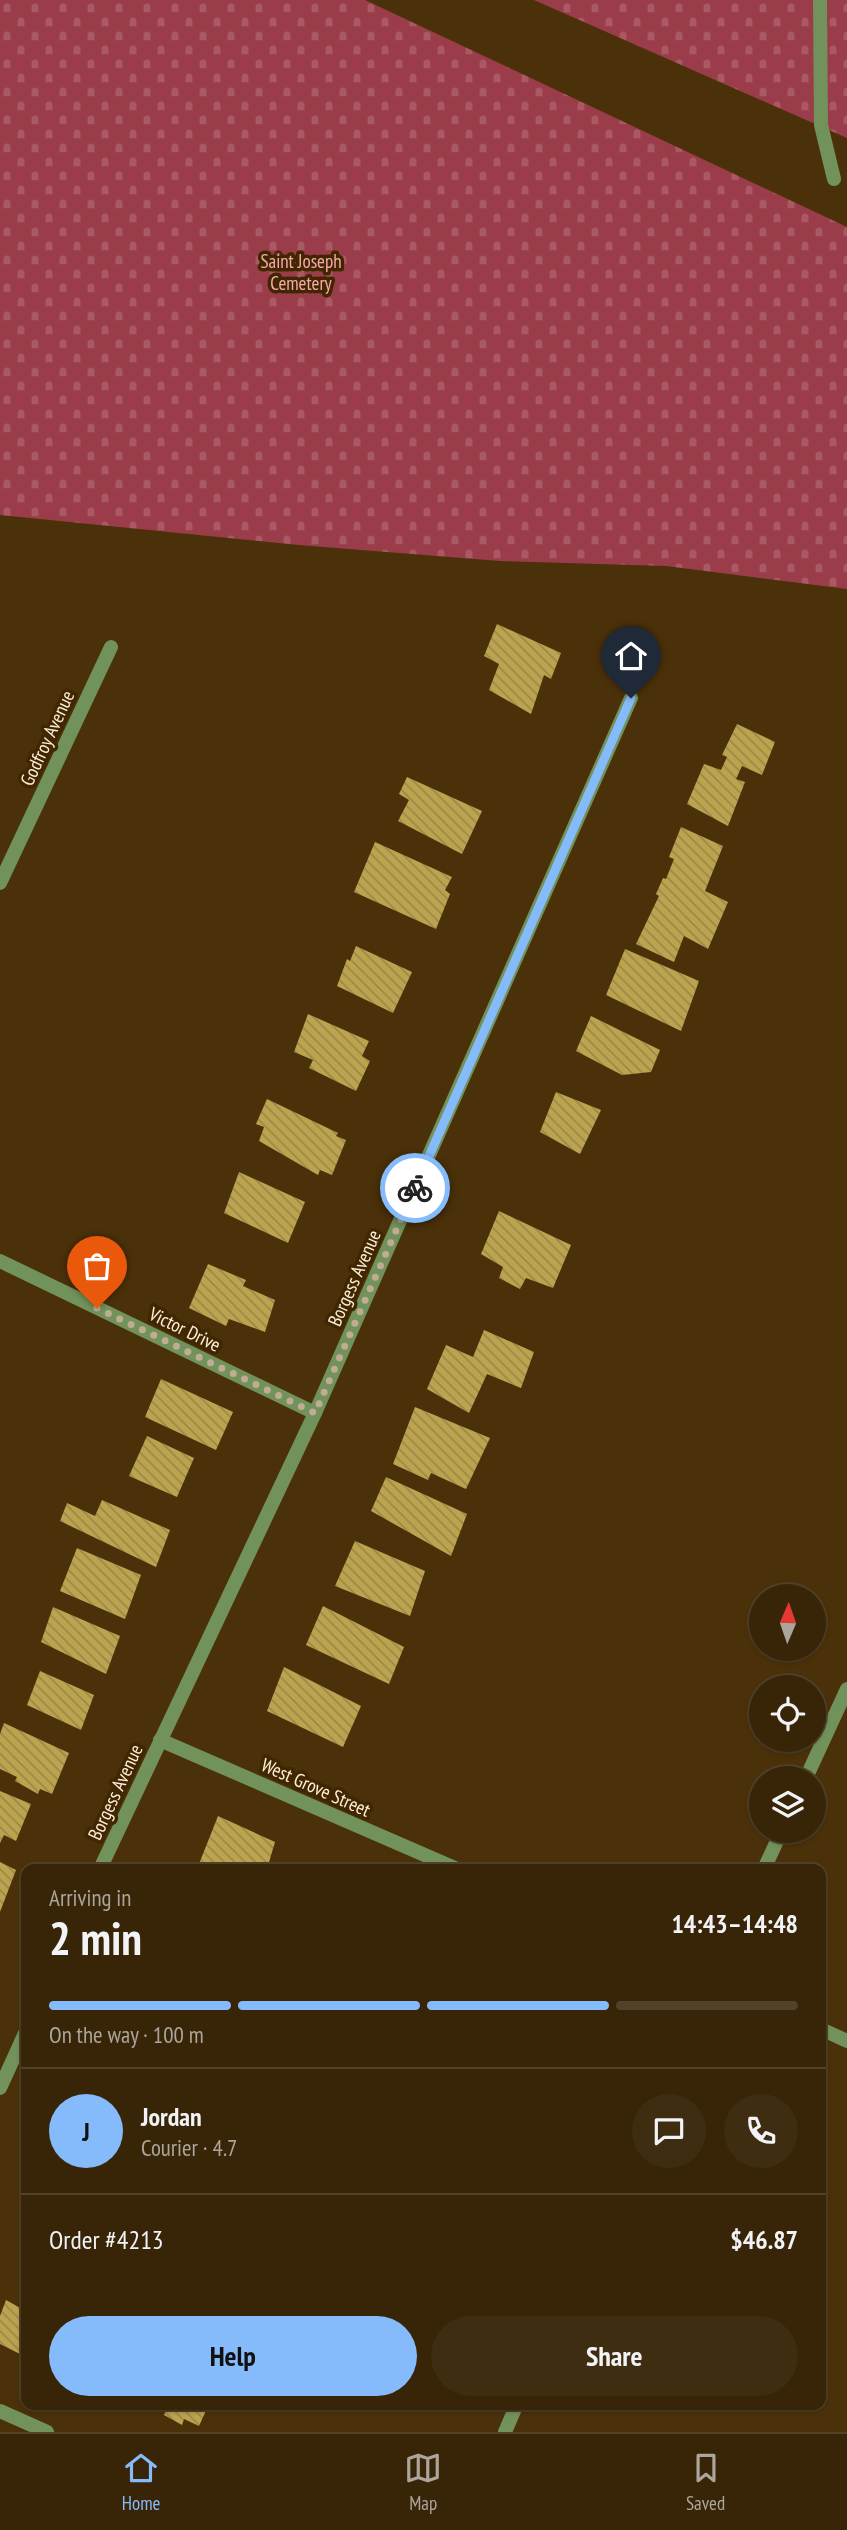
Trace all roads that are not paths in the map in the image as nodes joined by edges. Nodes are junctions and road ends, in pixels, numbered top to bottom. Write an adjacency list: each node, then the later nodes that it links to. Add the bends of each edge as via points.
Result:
1 (820, 0): 2 (street, via 821,125)
2 (834, 178)
3 (111, 648): 5 (street, Godfroy Avenue)
4 (631, 698): 7 (street, Borgess Avenue)
5 (0, 883)
6 (0, 1261): 7 (street, Victor Drive)
7 (315, 1413): 9 (street, Borgess Avenue)
8 (847, 1689): 10 (street)
9 (160, 1740): 12 (street, Borgess Avenue); 13 (street, West Grove Street)
10 (812, 1766)
11 (776, 1843): 14 (street)
12 (102, 1864)
13 (445, 1864)
14 (766, 1864)
15 (826, 2031): 16 (street)
16 (847, 2041)
17 (21, 2042): 18 (street)
18 (0, 2088)
19 (514, 2410): 22 (street)
20 (0, 2411): 21 (street)
21 (47, 2432)
22 (505, 2432)

